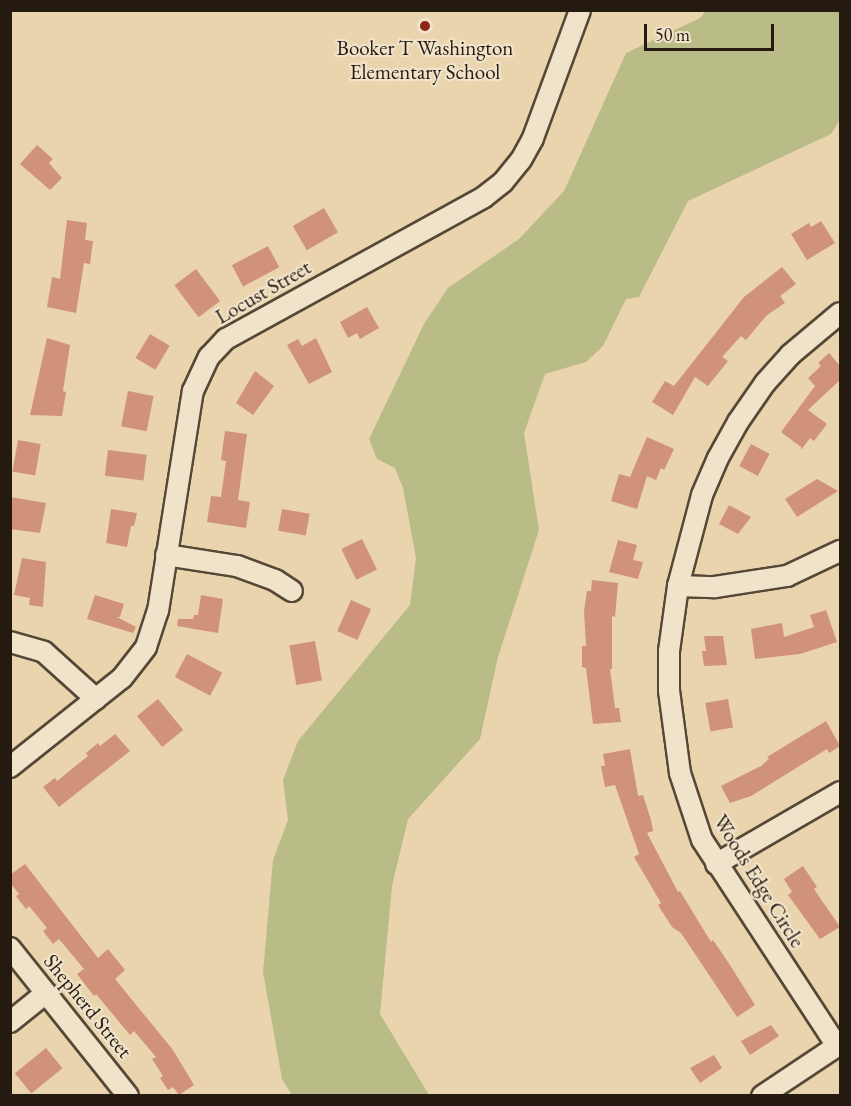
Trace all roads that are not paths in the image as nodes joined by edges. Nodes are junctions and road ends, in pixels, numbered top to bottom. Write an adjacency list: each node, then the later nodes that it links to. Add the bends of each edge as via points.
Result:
1 (580, 10): 4 (street, Locust Street, via 533,138 503,182 484,197 226,339 209,357 193,391)
2 (840, 313): 5 (street, Woods Edge Circle, via 790,355 738,422 702,495)
3 (840, 551): 5 (street, via 787,576 715,586)
4 (166, 555): 6 (street, via 237,566); 8 (street, Locust Street, via 156,619 146,647 122,678)
5 (678, 586): 11 (street, Woods Edge Circle, via 669,651 673,739 692,815)
6 (292, 591)
7 (10, 642): 8 (street, via 44,652)
8 (96, 699): 9 (street, Locust Street)
9 (10, 767)
10 (840, 792): 11 (street)
11 (716, 864): 15 (street, Woods Edge Circle)
12 (10, 948): 13 (street, Shepherd Street)
13 (46, 993): 14 (street); 16 (street, Shepherd Street)
14 (10, 1022)
15 (839, 1045): 17 (street)
16 (128, 1095)
17 (762, 1095)

